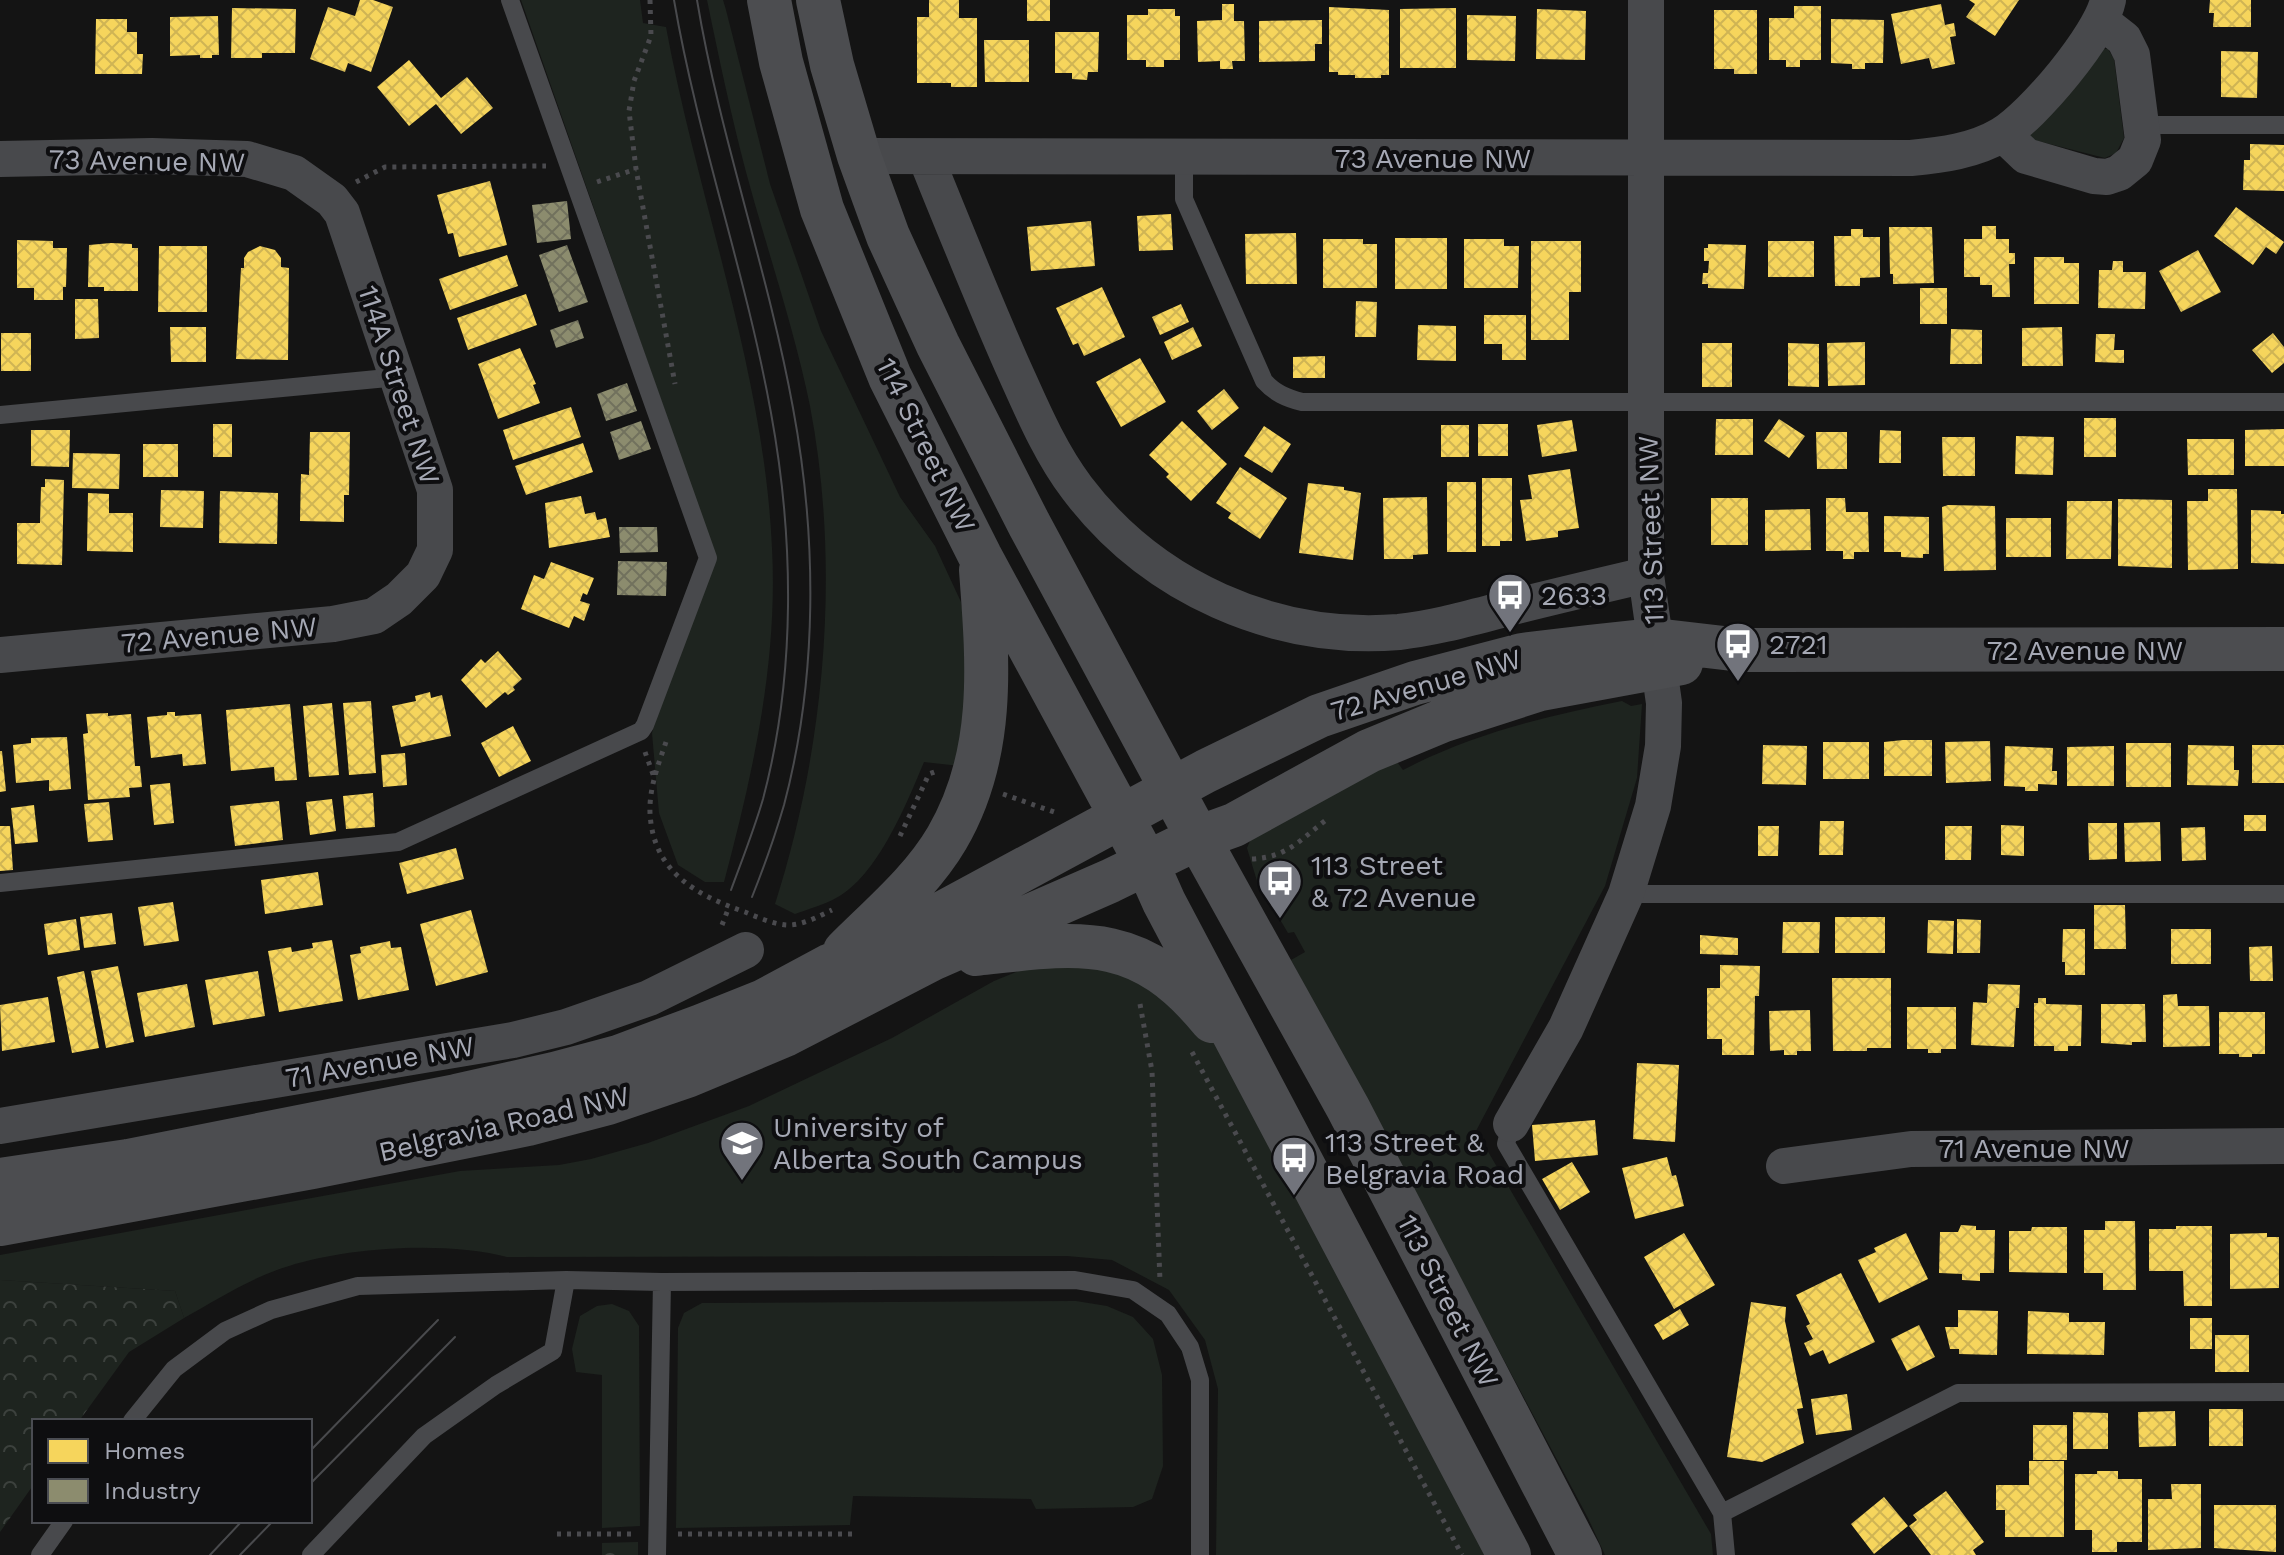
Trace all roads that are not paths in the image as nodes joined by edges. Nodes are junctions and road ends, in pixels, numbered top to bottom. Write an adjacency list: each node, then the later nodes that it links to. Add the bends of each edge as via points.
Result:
1 (510, 0): 29 (lane, via 708,558 641,731 398,842)
2 (769, 0): 19 (main road, 114 Street NW, via 822,209 890,377)
3 (818, 0): 9 (main road, 114 Street NW)
4 (1646, 0): 12 (street, 113 Street NW)
5 (2105, 11): 6 (street, 73 Avenue NW, via 2129,46); 8 (street, 73 Avenue NW, via 2057,81)
6 (2141, 125): 7 (lane); 8 (street, 73 Avenue NW, via 2143,140 2135,160 2107,177 2026,156)
7 (2284, 125)
8 (2003, 134): 12 (street, 73 Avenue NW, via 1945,155 1911,158)
9 (859, 156): 10 (street, 73 Avenue NW); 26 (main road, 114 Street NW, via 888,236 938,345)
10 (926, 158): 11 (street, 73 Avenue NW); 21 (street, 72 Avenue NW, via 1055,455 1122,538 1198,592 1252,614 1312,629 1362,633 1437,626)
11 (1184, 158): 12 (street, 73 Avenue NW); 16 (lane, via 1184,199 1264,381 1287,399)
12 (1647, 158): 16 (street, 113 Street NW)
13 (0, 159): 14 (street, 73 Avenue NW, via 247,159)
14 (342, 193): 15 (street, 114A Street NW, via 342,213)
15 (398, 377): 18 (lane); 20 (street, 114A Street NW, via 435,490 435,550)
16 (1646, 402): 17 (lane); 21 (street, 113 Street NW)
17 (2284, 402)
18 (0, 415)
19 (980, 556): 27 (main road, 114 Street NW); 35 (main road, via 986,715 971,782 947,839 913,882)
20 (423, 575): 24 (street, 72 Avenue NW, via 374,616 333,624)
21 (1646, 575): 23 (street, 113 Street NW)
22 (2284, 649): 23 (main road, 72 Avenue NW)
23 (1657, 654): 25 (main road, 72 Avenue NW, via 1522,655); 28 (main road, 72 Avenue NW, via 1444,720 1369,751 1234,825); 31 (street, 113 Street NW, via 1663,746 1653,806)
24 (0, 655)
25 (1415, 683): 26 (main road, 72 Avenue NW, via 1319,716); 28 (main road, via 1387,717 1224,805)
26 (1174, 789): 27 (main road, Belgravia Road NW); 28 (main road, 114 Street NW)
27 (1121, 817): 30 (main road, 114 Street NW); 35 (main road, Belgravia Road NW, via 874,950)
28 (1198, 838): 30 (main road, Belgravia Road NW); 54 (main road, 113 Street NW, via 1348,1108)
29 (0, 883)
30 (1155, 883): 34 (main road, Belgravia Road NW); 36 (main road)
31 (1626, 894): 32 (lane); 37 (street, 113 Street NW, via 1566,1028)
32 (2284, 894)
33 (746, 950): 38 (street, 71 Avenue NW, via 649,998 513,1040)
34 (934, 958): 36 (main road, via 1074,944 1120,951 1156,966 1191,995); 42 (main road, Belgravia Road NW, via 785,1035 608,1103 528,1124)
35 (831, 965): 41 (main road, Belgravia Road NW, via 764,1001 701,1026 554,1074 128,1161)
36 (1255, 1074): 53 (main road)
37 (1511, 1124): 47 (lane, via 1506,1144)
38 (0, 1126)
39 (2284, 1146): 40 (street, 71 Avenue NW, via 1911,1149)
40 (1784, 1166)
41 (0, 1180)
42 (0, 1224)
43 (566, 1280): 44 (lane); 46 (lane, via 358,1286 271,1310 225,1331 174,1369); 50 (lane, via 553,1351 424,1436)
44 (662, 1282): 51 (lane); 52 (lane, via 1075,1280 1133,1290 1168,1314 1190,1347 1200,1380)
45 (2284, 1392): 47 (lane, via 1958,1393)
46 (134, 1419)
47 (1722, 1513): 55 (lane)
48 (63, 1523): 49 (lane)
49 (40, 1555)
50 (311, 1555)
51 (657, 1555)
52 (1200, 1555)
53 (1509, 1555)
54 (1580, 1555)
55 (1726, 1555)

